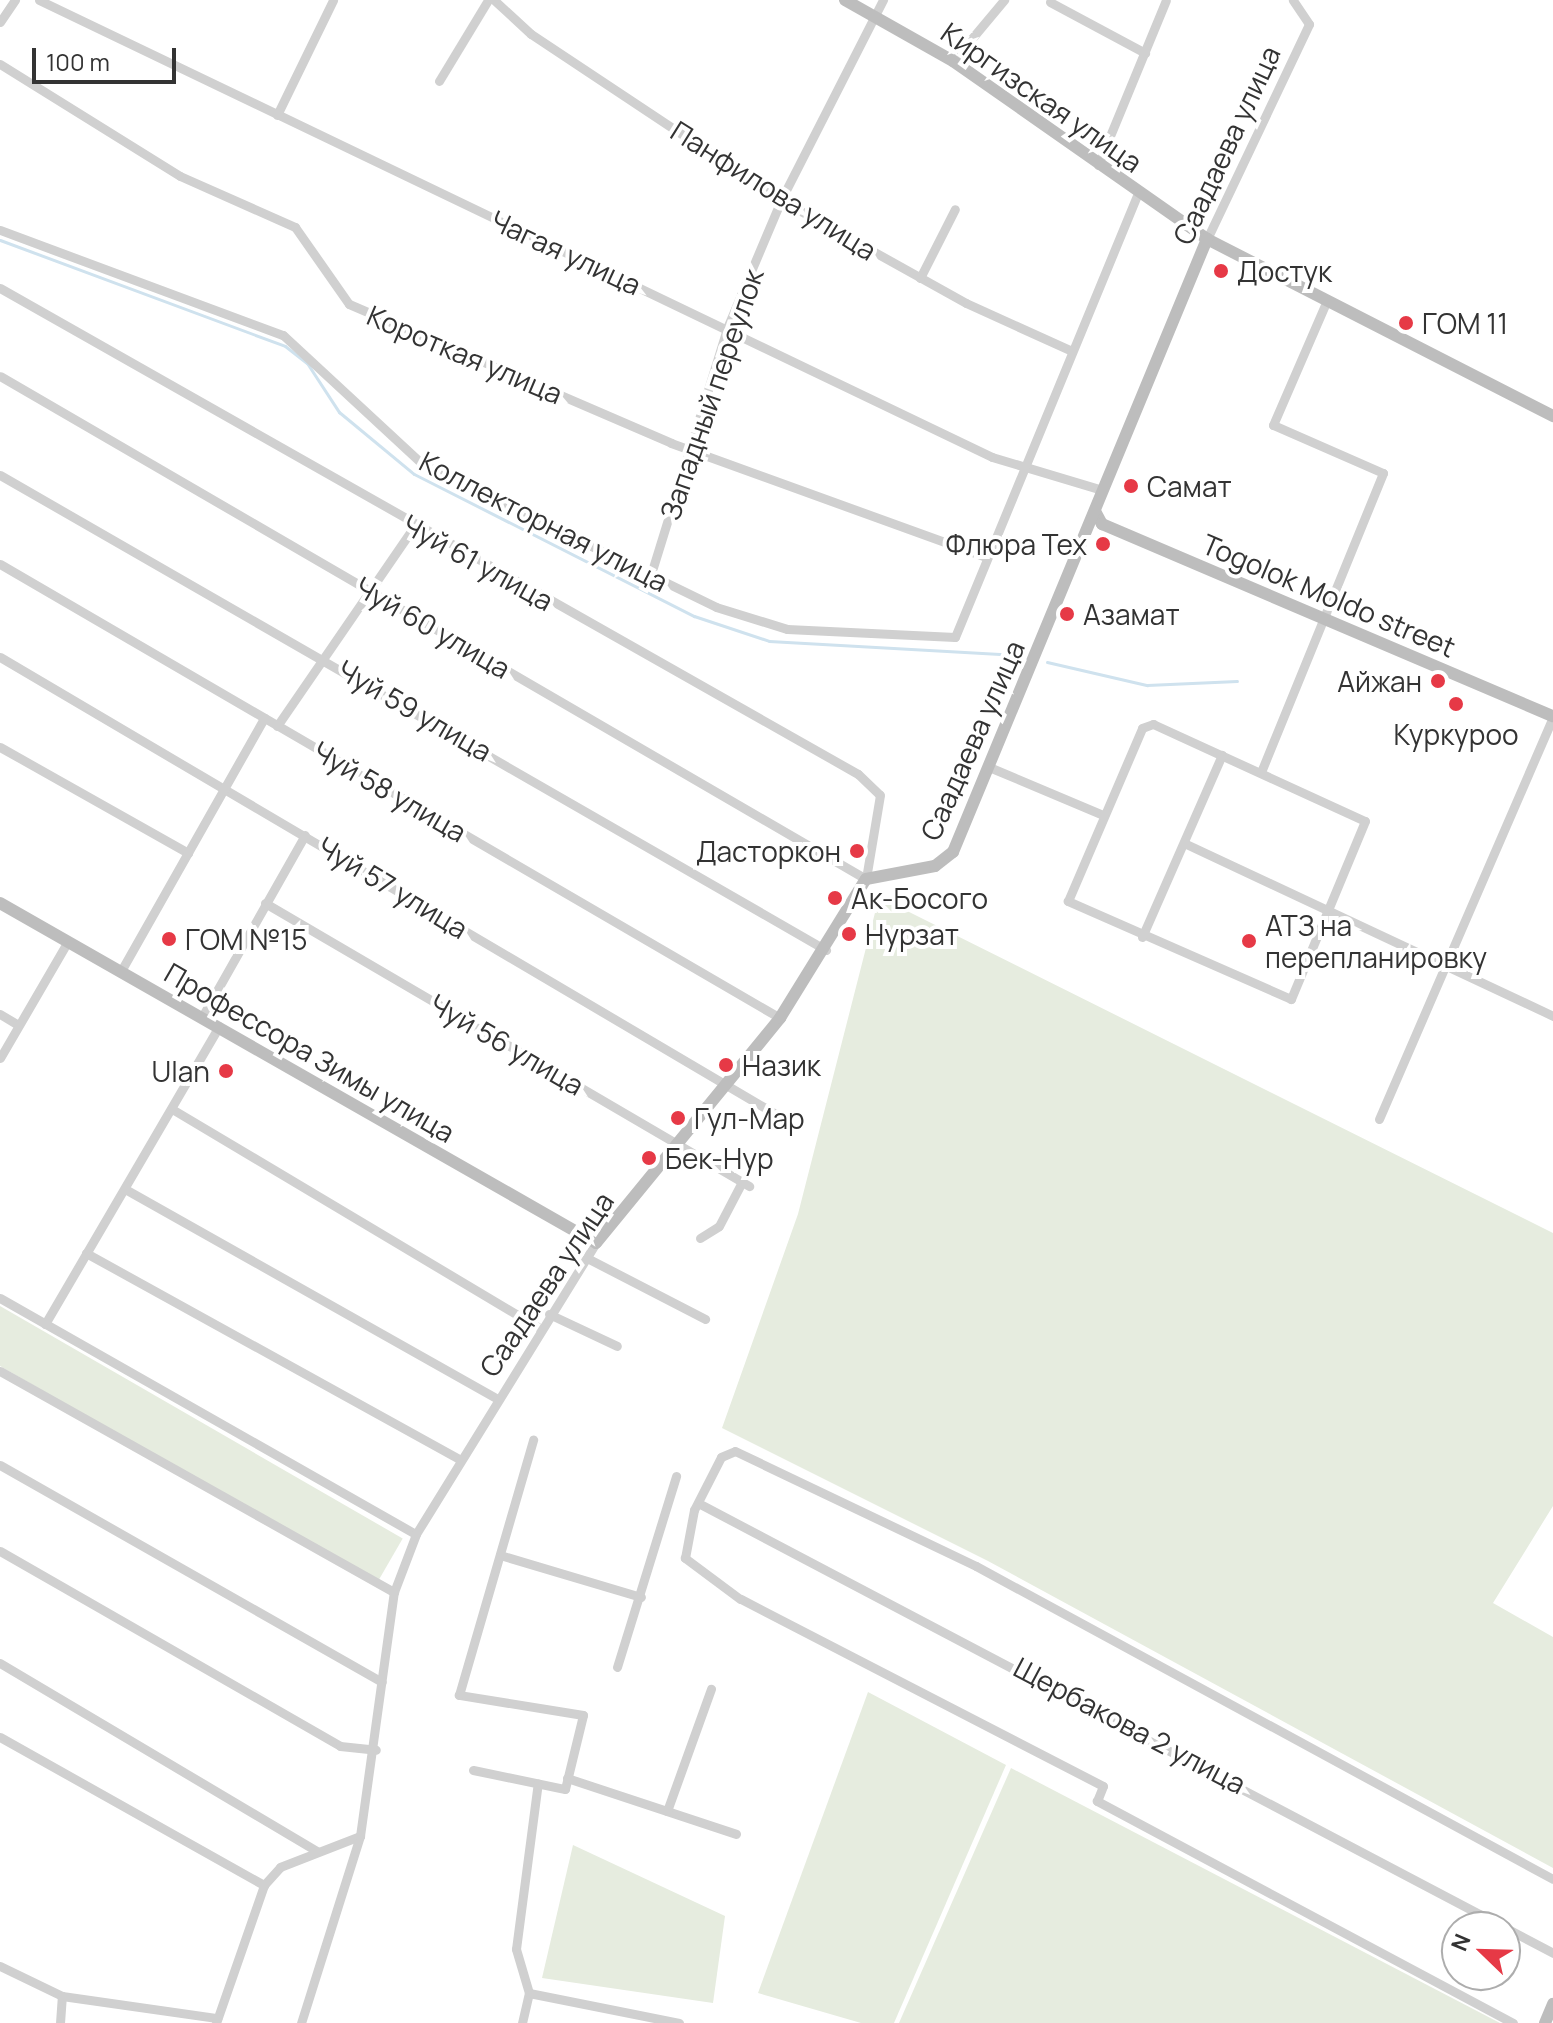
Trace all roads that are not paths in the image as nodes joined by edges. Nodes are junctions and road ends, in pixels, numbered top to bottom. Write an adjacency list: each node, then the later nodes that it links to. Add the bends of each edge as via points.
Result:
1 (15, 0): 13 (street)
2 (39, 0): 18 (street, Чагая улица)
3 (332, 0): 18 (street)
4 (488, 0): 17 (street)
5 (494, 0): 21 (street, Панфилова улица, via 531,34)
6 (845, 0): 12 (street, Киргизская улица)
7 (883, 0): 12 (street, Западный переулок)
8 (1004, 0): 15 (street)
9 (1166, 0): 14 (street)
10 (1293, 0): 24 (street, Саадаева улица, via 1309,24)
11 (1050, 2): 14 (street)
12 (875, 14): 15 (street, Киргизская улица); 21 (street, Западный переулок)
13 (0, 22)
14 (1145, 53): 19 (street)
15 (953, 61): 19 (street, Киргизская улица)
16 (0, 64): 32 (street, Короткая улица, via 180,176 295,227 349,304)
17 (439, 81)
18 (277, 115): 28 (street, Чагая улица)
19 (1098, 165): 20 (street, Киргизская улица)
20 (1138, 194): 24 (street, Киргизская улица); 29 (street)
21 (781, 200): 25 (street, Панфилова улица); 28 (street, Западный переулок)
22 (955, 209): 25 (street)
23 (0, 230): 40 (street, Коллекторная улица, via 283,335 421,463)
24 (1207, 239): 27 (street, Киргизская улица); 35 (street, Саадаева улица)
25 (920, 278): 29 (street, Панфилова улица)
26 (0, 288): 37 (street, Чуй 61 улица)
27 (1327, 300): 31 (street, Киргизская улица); 42 (street, via 1273,425 1383,473)
28 (727, 328): 32 (street, Западный переулок); 33 (street, Чагая улица, via 992,457)
29 (1072, 351): 33 (street)
30 (0, 376): 41 (street, Чуй 60 улица)
31 (1553, 416)
32 (693, 451): 38 (street, Короткая улица); 40 (street, Западный переулок)
33 (1026, 464): 35 (street, Чагая улица); 38 (street)
34 (0, 475): 44 (street, Чуй 59 улица)
35 (1099, 489): 36 (street, Саадаева улица)
36 (1095, 510): 42 (street, Togolok Moldo street, via 1102,524); 50 (street, Саадаева улица)
37 (414, 527): 41 (street); 57 (street, Чуй 61 улица, via 874,786 879,827)
38 (986, 557): 40 (street, Коллекторная улица, via 955,637 761,625)
39 (0, 564): 46 (street, Чуй 58 улица)
40 (651, 574)
41 (373, 593): 44 (street); 57 (street, Чуй 60 улица)
42 (1324, 618): 45 (street, Togolok Moldo street); 51 (street)
43 (0, 657): 52 (street, Чуй 57 улица)
44 (326, 658): 47 (street); 63 (street, Чуй 59 улица)
45 (1553, 716): 64 (street)
46 (264, 718): 47 (street, Чуй 58 улица); 52 (street)
47 (277, 726): 69 (street, Чуй 58 улица)
48 (0, 747): 56 (street)
49 (1222, 755): 51 (street); 53 (street, via 1145,725); 55 (street)
50 (989, 767): 53 (street); 57 (street, Саадаева улица, via 953,852 935,866)
51 (1261, 772): 60 (street, via 1365,821)
52 (223, 785): 54 (street, Чуй 57 улица); 56 (street)
53 (1103, 815): 61 (street, via 1068,901)
54 (305, 835): 59 (street); 73 (street, Чуй 57 улица)
55 (1184, 843): 60 (street); 61 (street)
56 (188, 853): 65 (street)
57 (866, 879): 63 (street, Саадаева улица)
58 (0, 903): 62 (street, Профессора Зимы улица)
59 (265, 903): 68 (street); 77 (street, Чуй 56 улица)
60 (1332, 908): 61 (street, via 1287,999); 64 (street)
61 (1142, 937)
62 (68, 941): 65 (street, Профессора Зимы улица); 70 (street)
63 (827, 950): 69 (street, Саадаева улица)
64 (1446, 963): 67 (street, via 1455,976); 76 (street)
65 (121, 971): 68 (street, Профессора Зимы улица)
66 (0, 1014): 70 (street)
67 (1553, 1016)
68 (202, 1017): 71 (street, Профессора Зимы улица)
69 (780, 1018): 73 (street, Саадаева улица)
70 (18, 1025): 72 (street)
71 (219, 1026): 74 (street); 80 (street, Профессора Зимы улица)
72 (0, 1058)
73 (728, 1085): 75 (street, Чуй 57 улица); 77 (street, Саадаева улица)
74 (172, 1109): 78 (street); 87 (street)
75 (784, 1119)
76 (1379, 1119)
77 (679, 1145): 79 (street, Чуй 56 улица, via 745,1184 719,1226); 80 (street, Саадаева улица)
78 (125, 1189): 81 (street); 90 (street)
79 (700, 1238)
80 (596, 1243): 82 (street, Саадаева улица)
81 (86, 1253): 86 (street); 92 (street)
82 (587, 1258): 84 (street, Саадаева улица); 85 (street)
83 (0, 1298): 86 (street)
84 (549, 1314): 87 (street, Саадаева улица); 88 (street)
85 (705, 1319)
86 (45, 1324): 96 (street)
87 (540, 1328): 90 (street, Саадаева улица)
88 (617, 1346)
89 (0, 1371): 99 (street)
90 (497, 1399): 92 (street, Саадаева улица)
91 (533, 1440): 98 (street)
92 (461, 1460): 96 (street, Саадаева улица)
93 (0, 1465): 103 (street)
94 (676, 1476): 100 (street)
95 (702, 1505): 114 (street, via 721,1457 735,1451 976,1566); 116 (street, Щербакова 2 улица); 126 (street, via 694,1510 685,1558 740,1599 1103,1786 1097,1801)
96 (416, 1534): 99 (street, Саадаева улица)
97 (0, 1551): 106 (street, via 340,1746)
98 (500, 1555): 100 (street); 108 (street, via 459,1695 583,1715)
99 (394, 1592): 103 (street, Саадаева улица)
100 (641, 1597): 102 (street)
101 (0, 1663): 113 (street)
102 (617, 1667)
103 (382, 1682): 106 (street, Саадаева улица)
104 (711, 1689): 110 (street)
105 (0, 1737): 115 (street)
106 (376, 1750): 112 (street, Саадаева улица)
107 (473, 1770): 109 (street)
108 (567, 1778): 109 (street, via 565,1789); 110 (street)
109 (538, 1783): 118 (street, via 516,1949)
110 (667, 1811): 111 (street)
111 (736, 1834)
112 (360, 1836): 113 (street); 123 (street, Саадаева улица)
113 (317, 1851): 115 (street, via 280,1867)
114 (1553, 1879)
115 (264, 1885): 121 (street)
116 (1553, 1953)
117 (0, 1966): 119 (street)
118 (529, 1993): 124 (street); 125 (street)
119 (62, 1996): 121 (street); 122 (street)
120 (1553, 2004): 127 (street)
121 (216, 2021)
122 (60, 2023)
123 (301, 2023)
124 (522, 2023)
125 (679, 2023)
126 (1513, 2023)
127 (1545, 2023)

